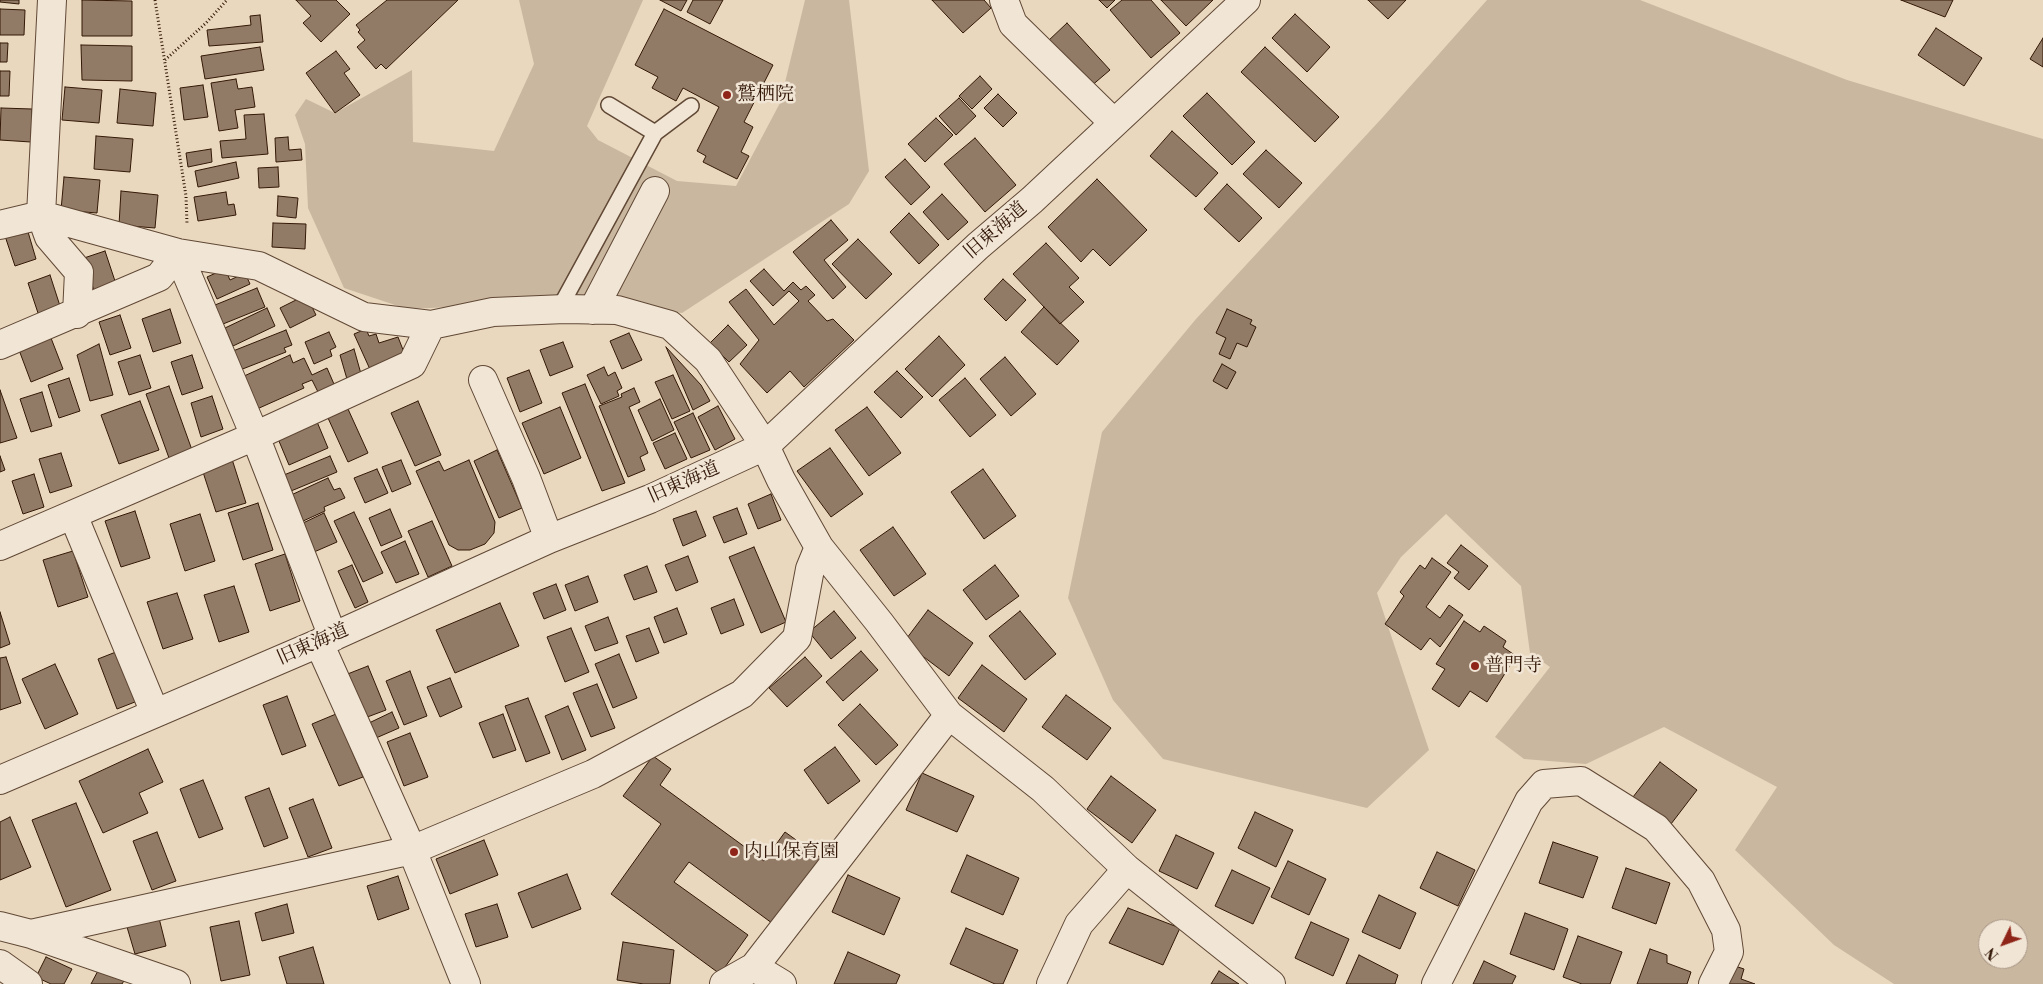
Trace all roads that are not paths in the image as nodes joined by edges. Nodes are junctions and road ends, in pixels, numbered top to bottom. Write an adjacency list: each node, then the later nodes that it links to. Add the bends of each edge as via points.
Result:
1 (52, 0): 9 (street)
2 (1004, 0): 6 (street, via 1013,24)
3 (1246, 0): 6 (street, 旧東海道)
4 (609, 105): 7 (lane)
5 (691, 106): 7 (lane)
6 (1114, 123): 19 (street, 旧東海道)
7 (655, 133): 12 (lane)
8 (656, 191): 13 (street)
9 (41, 215): 10 (street); 11 (street); 14 (street, via 49,237 78,272)
10 (0, 224)
11 (183, 254): 14 (street, via 159,277); 15 (street, via 259,266 364,317); 18 (street)
12 (559, 309): 13 (street); 15 (street, via 493,312)
13 (592, 310): 19 (street, via 617,310 670,325 708,360)
14 (76, 314): 16 (street)
15 (431, 325): 18 (street, via 412,364)
16 (0, 345)
17 (483, 380): 21 (street)
18 (255, 436): 20 (street); 24 (street)
19 (765, 446): 21 (street, 旧東海道, via 650,499); 23 (street)
20 (73, 515): 22 (street); 25 (street)
21 (549, 538): 24 (street, 旧東海道)
22 (0, 546)
23 (819, 547): 26 (street); 28 (street, via 810,569 797,638 742,694 593,774)
24 (326, 640): 25 (street, 旧東海道); 28 (street)
25 (155, 713): 27 (street, 旧東海道)
26 (949, 715): 29 (street, via 1043,789); 33 (street)
27 (0, 780)
28 (412, 850): 31 (street); 36 (street)
29 (1127, 869): 39 (street, via 1079,924); 40 (street)
30 (0, 926): 31 (street)
31 (32, 934): 35 (street)
32 (0, 964): 34 (street)
33 (754, 967): 37 (street); 38 (street)
34 (28, 984)
35 (176, 984)
36 (466, 984)
37 (724, 984)
38 (782, 984)
39 (1051, 984)
40 (1271, 984)
41 (1436, 984): 42 (street, via 1529,801 1544,784 1581,782 1656,828 1701,881 1726,930 1729,952)
42 (1714, 984)

